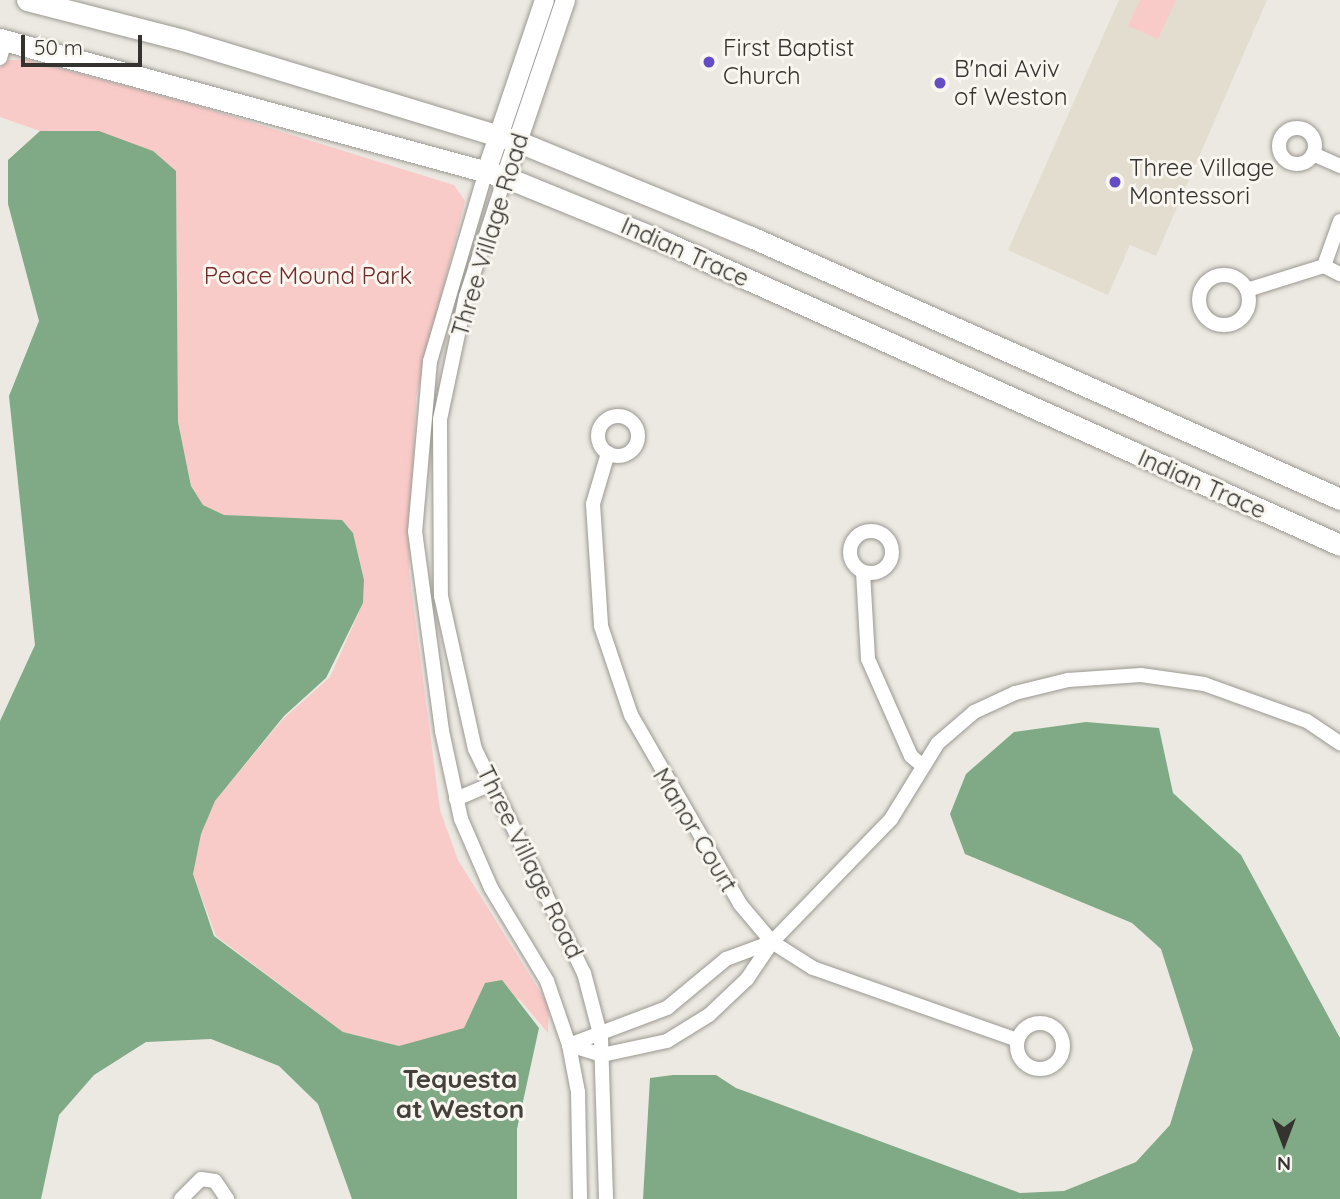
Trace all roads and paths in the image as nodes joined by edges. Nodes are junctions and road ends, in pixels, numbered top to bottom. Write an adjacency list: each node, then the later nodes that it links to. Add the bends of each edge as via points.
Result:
1 (27, 0): 5 (main road, Indian Trace)
2 (544, 0): 5 (street, Three Village Road)
3 (565, 0): 6 (street, Three Village Road)
4 (2, 46): 9 (main road, Indian Trace)
5 (499, 135): 6 (main road, Indian Trace); 9 (street, Three Village Road)
6 (519, 142): 9 (street, Three Village Road); 15 (main road, Indian Trace, via 751,237)
7 (1313, 154): 8 (street)
8 (1340, 166)
9 (495, 174): 16 (main road, Indian Trace); 20 (street, Three Village Road, via 440,419 436,470 441,596 475,749); 21 (street, Three Village Road, via 430,361 417,461 421,598)
10 (1340, 221): 11 (street)
11 (1324, 266): 12 (street); 13 (street)
12 (1340, 274)
13 (1247, 289)
14 (608, 453): 22 (street, Manor Court, via 593,504 592,561 601,626 622,690 677,803 740,904)
15 (1340, 499)
16 (1340, 545)
17 (863, 572): 19 (street, via 868,659 911,756)
18 (1340, 743): 19 (street, via 1307,721 1204,684 1141,675 1069,680 1015,693 974,712 938,743)
19 (923, 766): 22 (street, via 891,820)
20 (491, 785): 21 (street); 23 (street, Three Village Road, via 584,973)
21 (456, 799): 25 (street, Three Village Road, via 491,888 547,981)
22 (772, 942): 23 (street, via 726,959 667,1008); 24 (street, Manor Court, via 813,968); 26 (street, via 747,979 709,1015 667,1041)
23 (599, 1029): 25 (street); 26 (street, Three Village Road)
24 (1017, 1040)
25 (569, 1045): 26 (street); 29 (street, Three Village Road, via 578,1092)
26 (602, 1055): 30 (street, Three Village Road)
27 (181, 1199): 28 (street, via 193,1181 208,1179)
28 (227, 1199)
29 (580, 1199)
30 (606, 1199)

